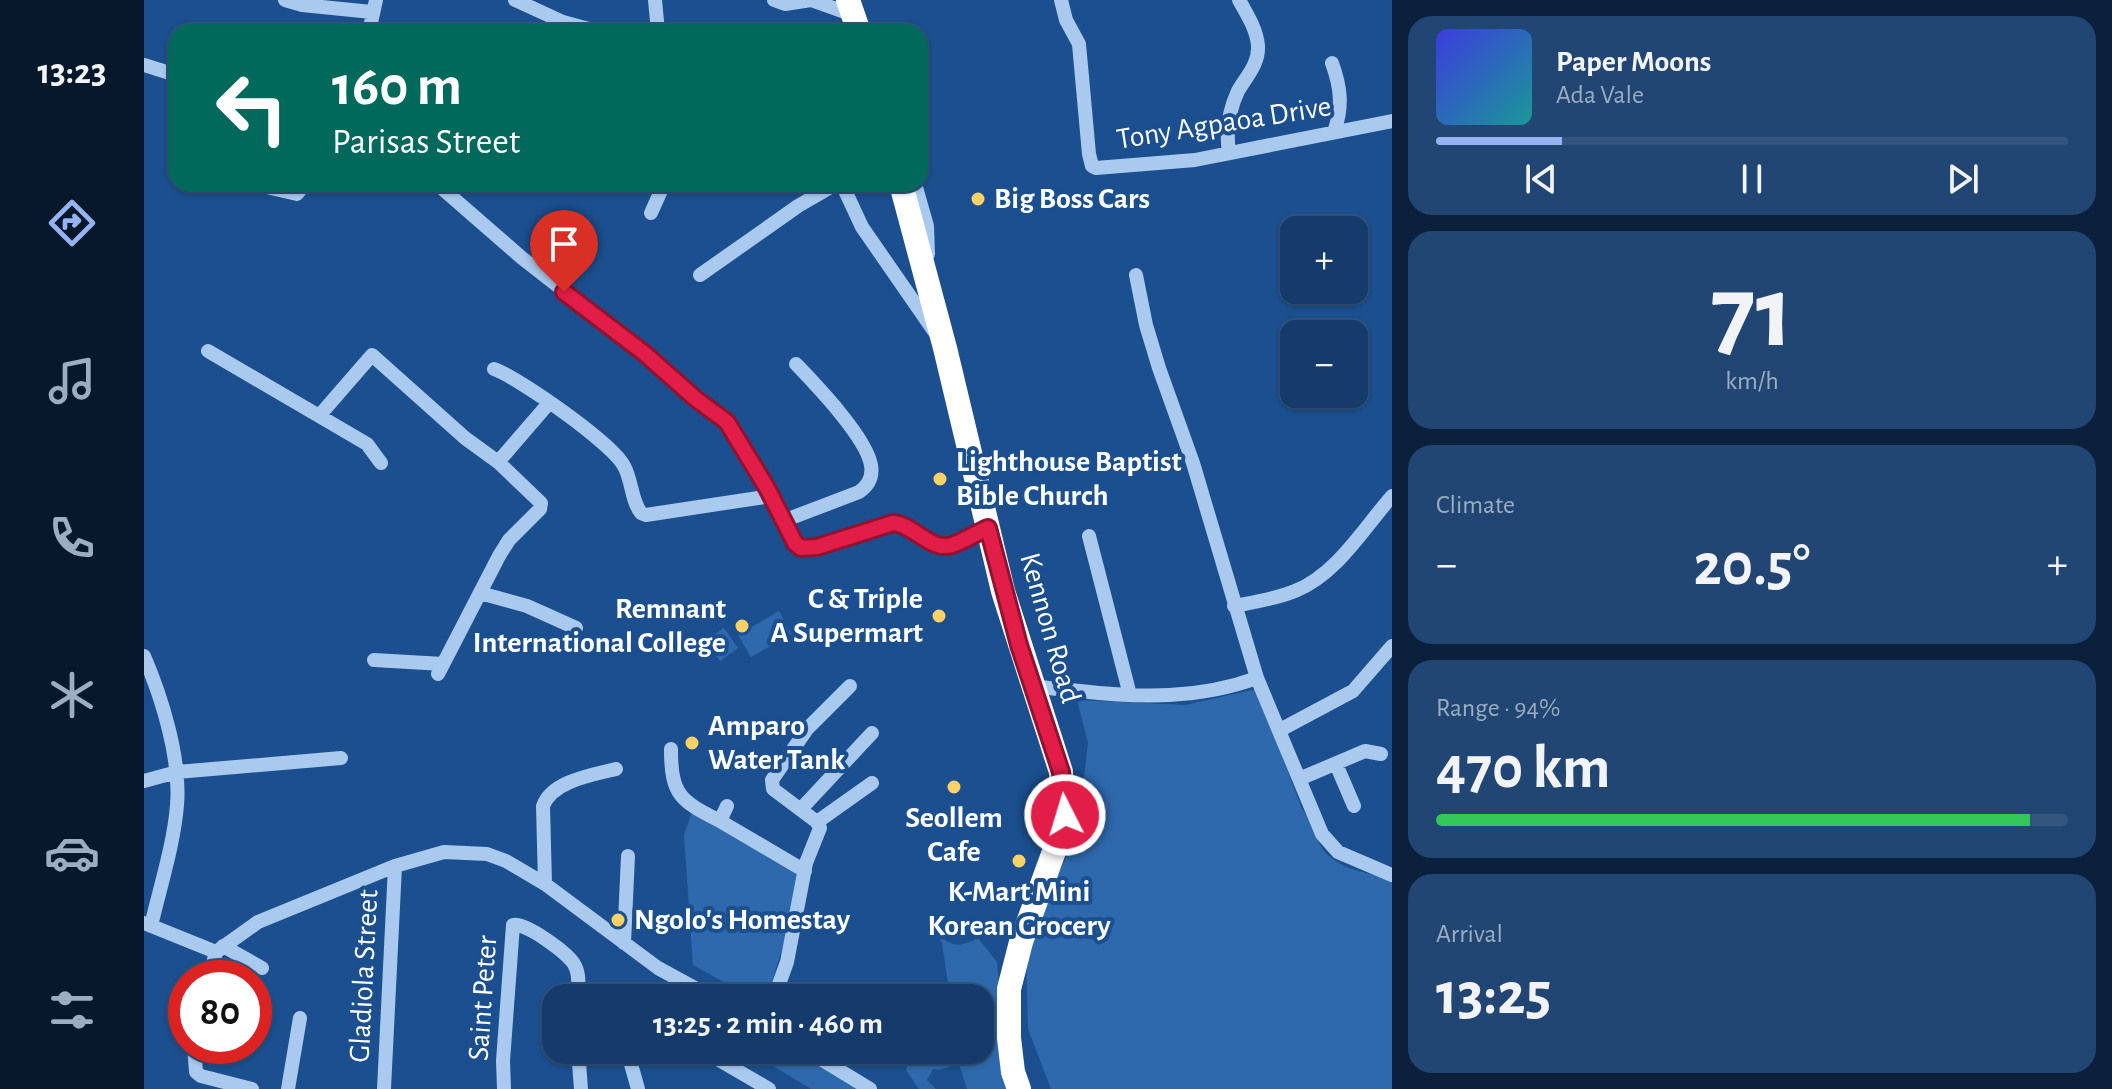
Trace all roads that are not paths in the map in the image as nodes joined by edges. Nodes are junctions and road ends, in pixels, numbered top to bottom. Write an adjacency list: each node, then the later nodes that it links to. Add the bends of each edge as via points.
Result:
1 (285, 0): 8 (street)
2 (515, 0): 10 (street)
3 (655, 0): 11 (street)
4 (774, 0): 5 (street)
5 (811, 0): 9 (street)
6 (1061, 0): 17 (street, Tony Agpaoa Drive, via 1079,44 1092,166)
7 (1239, 0): 17 (street, via 1259,50 1233,106)
8 (374, 6)
9 (853, 16)
10 (570, 24)
11 (657, 24)
12 (1332, 63): 16 (street, via 1341,98)
13 (144, 65): 14 (street)
14 (168, 72)
15 (1392, 121): 16 (street, Tony Agpaoa Drive)
16 (1334, 132): 17 (street, Tony Agpaoa Drive)
17 (1229, 153)
18 (446, 192): 36 (street, via 727,422)
19 (660, 192): 24 (street)
20 (822, 192): 26 (street)
21 (846, 192): 28 (street, via 862,227)
22 (903, 192): 25 (highway, Kennon Road)
23 (917, 192): 25 (street, via 927,226)
24 (651, 213)
25 (924, 270): 28 (highway, Kennon Road)
26 (700, 275)
27 (1136, 275): 42 (street, via 1146,325)
28 (945, 348): 39 (highway, Kennon Road)
29 (208, 351): 33 (street)
30 (796, 364): 38 (street, via 855,436 872,473 859,492)
31 (494, 369): 32 (street)
32 (549, 403): 34 (street); 36 (street, via 619,457 641,513)
33 (319, 416): 34 (street, via 372,355); 35 (street, via 367,444)
34 (498, 462): 41 (street, via 541,507 509,540)
35 (381, 463)
36 (771, 496): 38 (street)
37 (1392, 496): 42 (street, via 1335,565 1314,582)
38 (783, 521): 39 (street, via 795,543 807,549 893,523 951,546)
39 (988, 528): 49 (highway, Kennon Road)
40 (1089, 536): 50 (street)
41 (480, 593): 43 (street); 46 (street, via 441,669)
42 (1234, 606): 47 (street)
43 (576, 628)
44 (1392, 646): 51 (street, via 1353,691)
45 (144, 656): 58 (street)
46 (374, 660)
47 (1257, 678): 50 (street, via 1196,695); 51 (street)
48 (850, 686): 64 (street, via 807,729 772,780 773,789)
49 (1037, 690): 50 (street); 94 (highway, Kennon Road, via 1061,772 1065,815 1009,989 1009,1038)
50 (1130, 695)
51 (1280, 730): 59 (street)
52 (872, 733): 64 (street)
53 (671, 749): 65 (street, via 682,797)
54 (1381, 754): 56 (street, via 1365,751)
55 (341, 758): 58 (street)
56 (1336, 764): 59 (street); 63 (street)
57 (616, 769): 71 (street, via 563,786 545,800)
58 (177, 772): 60 (street); 72 (street, via 177,806)
59 (1299, 779): 70 (street, via 1330,845)
60 (144, 781)
61 (872, 783): 66 (street)
62 (727, 806): 65 (street)
63 (1354, 806)
64 (801, 809): 66 (street)
65 (720, 821): 69 (street)
66 (817, 822): 69 (street, via 819,831)
67 (628, 856): 73 (street)
68 (395, 866): 71 (street, via 444,852 487,854); 74 (street, via 258,922); 88 (street, Gladiola Street)
69 (805, 871): 79 (street)
70 (1392, 875)
71 (545, 884): 73 (street)
72 (148, 924): 74 (street)
73 (624, 943): 78 (street)
74 (219, 949): 75 (street); 76 (street)
75 (215, 960)
76 (244, 960)
77 (577, 984): 89 (street, Saint Peter, via 570,959 523,924 513,925)
78 (687, 984)
79 (779, 984)
80 (300, 1018): 87 (street)
81 (195, 1064): 86 (street, via 201,1076)
82 (579, 1064): 90 (street)
83 (631, 1064): 91 (street)
84 (726, 1064): 92 (street)
85 (829, 1064): 93 (street)
86 (252, 1089)
87 (288, 1089)
88 (384, 1089)
89 (504, 1089)
90 (581, 1089)
91 (638, 1089)
92 (769, 1089)
93 (870, 1089)
94 (1019, 1089)

